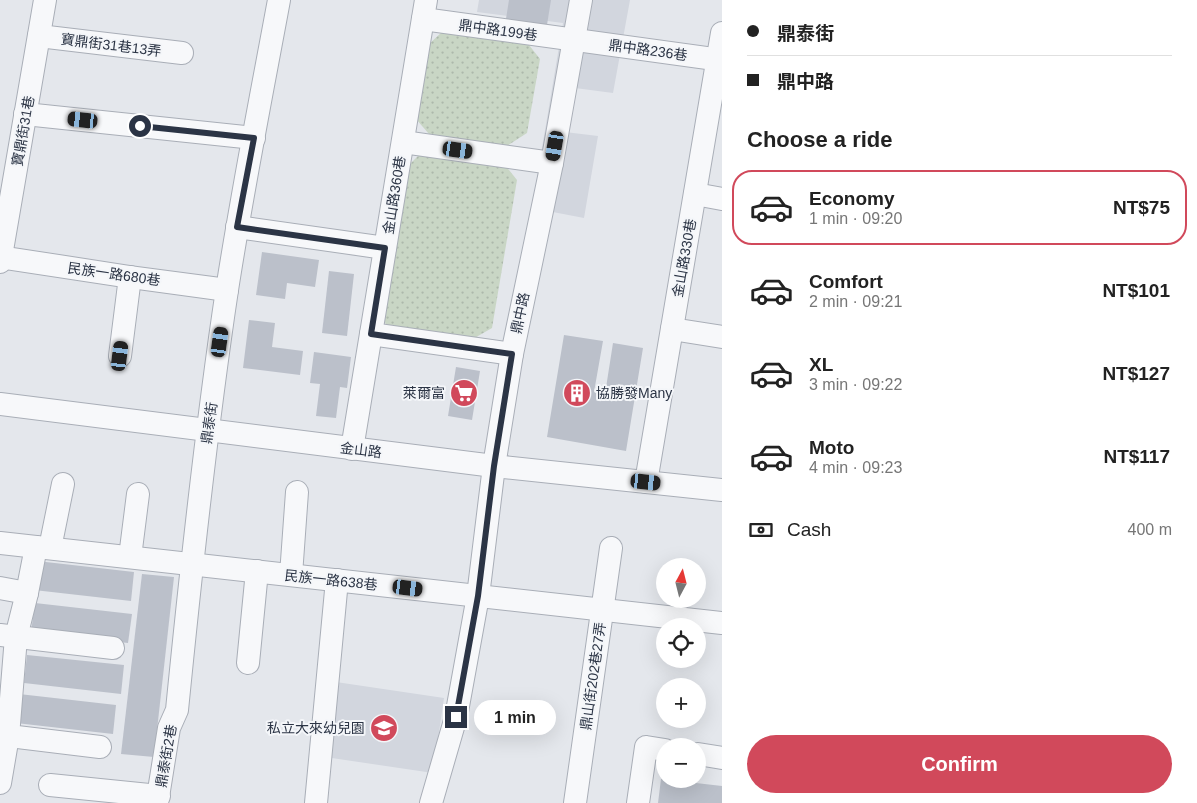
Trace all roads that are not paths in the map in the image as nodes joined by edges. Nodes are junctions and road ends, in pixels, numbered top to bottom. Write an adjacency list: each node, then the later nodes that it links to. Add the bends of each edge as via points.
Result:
1 (45, 0): 6 (street, 寶鼎街31巷)
2 (278, 0): 11 (street, 鼎泰街)
3 (581, 0): 7 (street, 鼎中路)
4 (424, 10): 7 (street, 鼎中路199巷); 12 (street, 金山路360巷)
5 (722, 33): 9 (street, 金山路330巷)
6 (39, 36): 8 (street, 寶鼎街31巷13弄); 10 (street, 寶鼎街31巷)
7 (574, 40): 9 (street, 鼎中路236巷); 13 (street, 鼎中路)
8 (182, 53)
9 (720, 59): 14 (street, 金山路330巷)
10 (26, 114): 11 (street); 18 (street, 寶鼎街31巷)
11 (254, 138): 16 (street, 鼎泰街)
12 (402, 142): 13 (street); 17 (street, 金山路360巷)
13 (552, 164): 24 (street, 鼎中路)
14 (695, 194): 15 (street); 21 (street, 金山路330巷)
15 (722, 198)
16 (237, 227): 17 (street); 20 (street, 鼎泰街)
17 (385, 248): 22 (street, 金山路360巷)
18 (0, 259): 19 (street, 民族一路680巷)
19 (130, 277): 20 (street, 民族一路680巷); 25 (street)
20 (227, 290): 27 (street, 鼎泰街)
21 (672, 329): 23 (street); 30 (street, 金山路330巷)
22 (371, 334): 24 (street); 28 (street, 金山路360巷)
23 (722, 337)
24 (512, 354): 29 (street, 鼎中路)
25 (120, 356)
26 (0, 404): 27 (street, 金山路)
27 (207, 430): 28 (street, 金山路); 39 (street, 鼎泰街)
28 (352, 448): 29 (street, 金山路)
29 (494, 466): 30 (street, 金山路); 45 (street, 鼎中路)
30 (646, 482): 32 (street, 金山路)
31 (62, 484): 36 (street)
32 (722, 490)
33 (297, 492): 41 (street)
34 (138, 494): 38 (street)
35 (0, 542): 36 (street, 民族一路638巷)
36 (43, 547): 38 (street, 民族一路638巷); 44 (street)
37 (612, 548): 46 (street, 鼎山街202巷27弄)
38 (130, 557): 39 (street, 民族一路638巷)
39 (191, 564): 40 (street, 民族一路638巷); 52 (street, 鼎泰街)
40 (257, 571): 41 (street, 民族一路638巷); 50 (street)
41 (291, 575): 42 (street, 民族一路638巷)
42 (337, 580): 45 (street, 民族一路638巷); 61 (street)
43 (0, 588): 44 (street)
44 (27, 593): 48 (street)
45 (478, 596): 46 (street, 民族一路638巷); 62 (street, 鼎中路, via 456,717)
46 (603, 610): 47 (street, 民族一路638巷); 63 (street, 鼎山街202巷27弄)
47 (722, 623)
48 (8, 636): 49 (street); 51 (street)
49 (113, 648)
50 (248, 663)
51 (6, 687): 53 (street)
52 (177, 710): 60 (street, 鼎泰街2巷, via 168,728)
53 (4, 735): 54 (street); 58 (street)
54 (100, 746)
55 (656, 749): 64 (street, via 646,747)
56 (706, 755): 57 (street)
57 (722, 758)
58 (0, 782)
59 (50, 785): 60 (street)
60 (158, 800)
61 (316, 803)
62 (431, 803)
63 (575, 803)
64 (638, 803)

